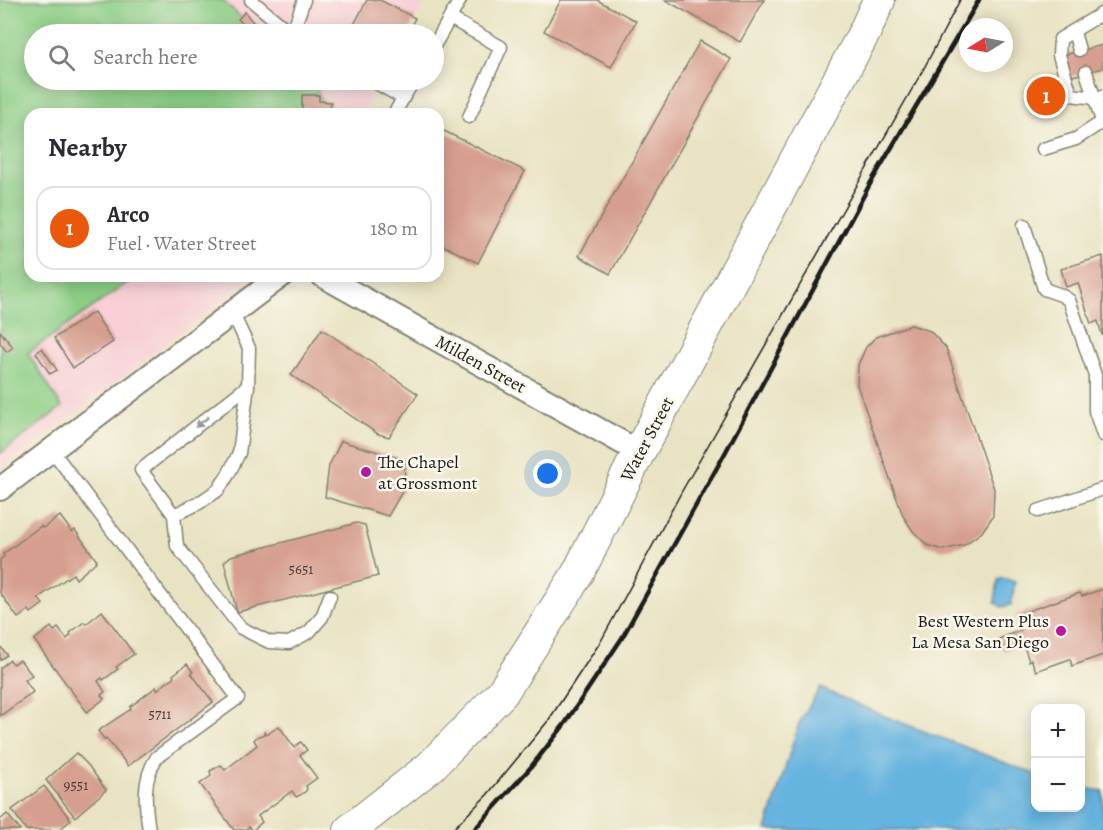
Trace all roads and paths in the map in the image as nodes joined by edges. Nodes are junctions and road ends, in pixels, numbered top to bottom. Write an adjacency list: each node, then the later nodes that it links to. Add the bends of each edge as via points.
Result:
1 (251, 0): 7 (lane)
2 (304, 0): 8 (lane)
3 (879, 0): 29 (street, Water Street)
4 (459, 2): 6 (lane)
5 (1103, 13): 10 (lane)
6 (450, 18): 9 (lane); 18 (lane, via 501,46)
7 (280, 24)
8 (296, 24)
9 (444, 28)
10 (1074, 32): 11 (lane); 15 (lane, via 1060,39 1059,55 1071,95)
11 (1079, 50)
12 (1086, 72): 15 (lane)
13 (389, 90): 16 (lane)
14 (408, 90): 16 (lane)
15 (1099, 97): 19 (lane)
16 (403, 98): 17 (lane)
17 (397, 108)
18 (469, 117)
19 (1103, 123): 20 (lane, via 1076,138)
20 (1042, 149)
21 (1024, 225): 26 (lane, via 1044,289 1069,300 1095,375)
22 (273, 282): 24 (street)
23 (334, 282): 29 (street, Milden Street)
24 (232, 312): 25 (lane, via 249,348); 28 (street)
25 (248, 386): 33 (lane, via 239,453 228,475 218,490); 33 (lane, one-way to 33, via 141,470)
26 (1099, 410): 27 (lane)
27 (1103, 435)
28 (51, 449): 30 (street); 35 (lane, via 238,698 157,757 150,767 146,813)
29 (639, 452): 36 (street, Water Street, via 578,573 502,693 430,767)
30 (0, 489)
31 (1103, 489): 32 (lane)
32 (1038, 511)
33 (174, 515): 34 (lane, via 177,546 250,633 268,642 290,643 309,632 322,617)
34 (330, 596)
35 (149, 830)
36 (350, 830)

